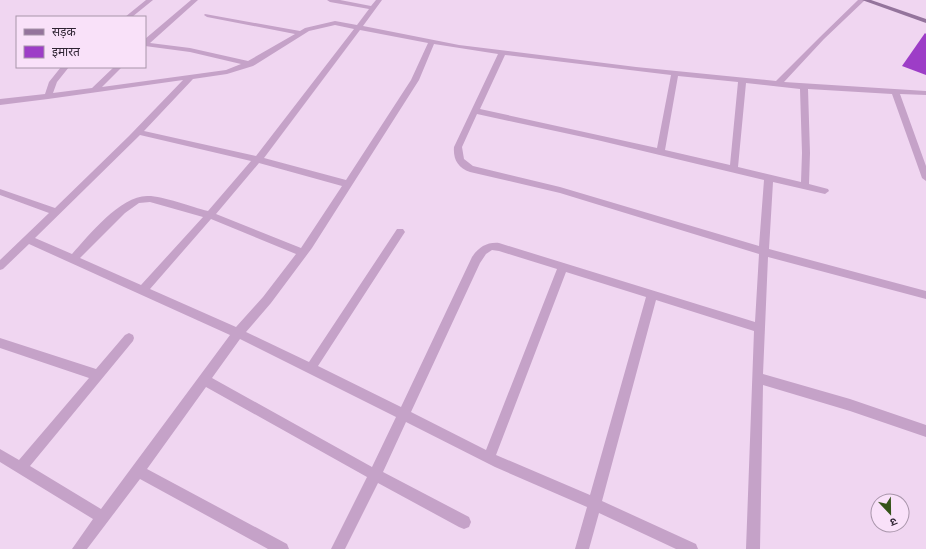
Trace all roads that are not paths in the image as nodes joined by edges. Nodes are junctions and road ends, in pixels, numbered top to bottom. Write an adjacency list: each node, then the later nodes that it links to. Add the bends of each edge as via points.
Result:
1 (150, 0): 9 (street)
2 (195, 0): 14 (street)
3 (330, 0): 7 (street)
4 (379, 0): 7 (street)
5 (862, 0): 23 (street)
6 (865, 0): 10 (street)
7 (373, 8): 11 (street)
8 (208, 15): 12 (street)
9 (129, 16)
10 (926, 21)
11 (358, 27): 12 (street, via 334,24); 13 (street); 33 (street)
12 (301, 33): 17 (street)
13 (432, 42): 16 (street); 37 (street, via 415,80)
14 (146, 43)
15 (146, 44): 17 (street, via 190,50)
16 (502, 53): 20 (street); 30 (street)
17 (250, 64): 21 (street, via 227,72)
18 (64, 68): 28 (street, via 53,82)
19 (117, 68): 25 (street)
20 (675, 73): 22 (street); 32 (street)
21 (191, 77): 25 (street); 31 (street)
22 (742, 80): 23 (street); 34 (street)
23 (778, 84): 24 (street)
24 (804, 86): 26 (street); 38 (street)
25 (94, 91): 28 (street)
26 (895, 91): 27 (street); 36 (street)
27 (926, 93)
28 (48, 97): 29 (street)
29 (0, 102)
30 (476, 111): 32 (street); 45 (street, via 458,147 461,163 470,169 568,192)
31 (138, 132): 33 (street); 41 (street)
32 (660, 152): 34 (street)
33 (257, 159): 37 (street); 42 (street)
34 (734, 169): 35 (street)
35 (769, 177): 38 (street); 45 (street)
36 (926, 178)
37 (348, 184): 46 (street)
38 (805, 186): 39 (street)
39 (824, 191)
40 (0, 192): 41 (street)
41 (57, 212): 44 (street)
42 (210, 215): 46 (street); 47 (street, via 150,199 136,201 118,213); 50 (street)
43 (400, 232): 57 (street)
44 (28, 239): 47 (street); 48 (street)
45 (763, 251): 51 (street); 53 (street)
46 (304, 253): 54 (street)
47 (72, 260): 50 (street)
48 (0, 266)
49 (562, 268): 52 (street); 61 (street, via 492,246 482,251); 64 (street)
50 (142, 290): 54 (street)
51 (926, 295)
52 (652, 296): 53 (street); 68 (street)
53 (760, 328): 59 (street)
54 (238, 333): 57 (street); 60 (street)
55 (129, 338): 58 (street)
56 (0, 343): 58 (street)
57 (311, 368): 61 (street)
58 (98, 375): 65 (street)
59 (757, 378): 62 (street, via 850,405); 76 (street)
60 (204, 380): 66 (street); 67 (street)
61 (403, 414): 64 (street); 67 (street)
62 (926, 431)
63 (0, 455): 65 (street)
64 (489, 458): 68 (street)
65 (20, 468): 69 (street)
66 (138, 471): 69 (street); 72 (street)
67 (375, 475): 70 (street); 73 (street)
68 (595, 504): 74 (street); 75 (street)
69 (103, 518): 71 (street)
70 (464, 522)
71 (79, 549)
72 (282, 549)
73 (338, 549)
74 (582, 549)
75 (690, 549)
76 (753, 549)

